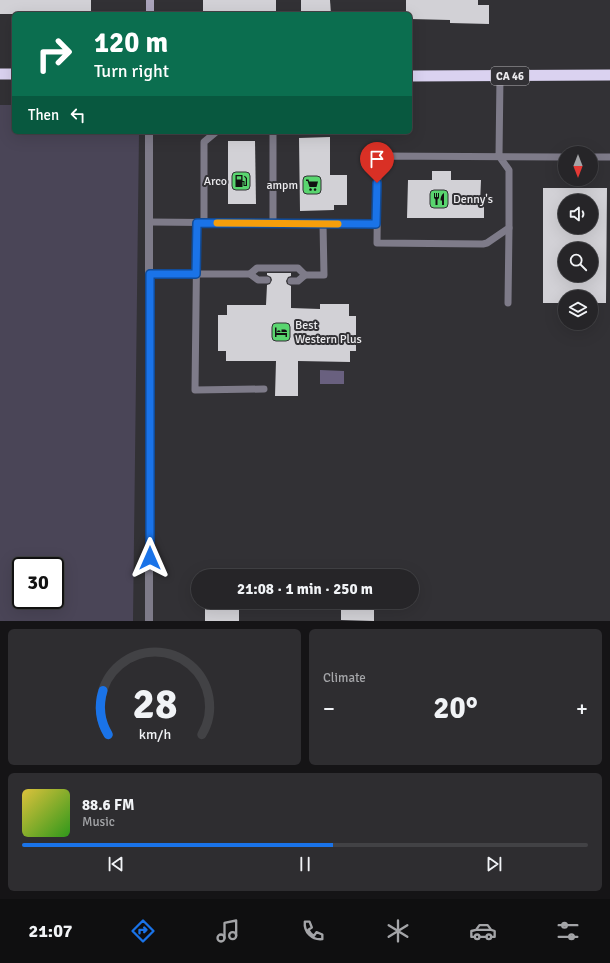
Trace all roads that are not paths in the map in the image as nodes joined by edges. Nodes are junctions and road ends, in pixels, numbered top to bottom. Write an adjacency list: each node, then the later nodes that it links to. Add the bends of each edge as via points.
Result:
1 (150, 0): 2 (main road)
2 (150, 12)
3 (0, 74): 4 (highway)
4 (12, 74)
5 (610, 75): 7 (highway, CA 46)
6 (412, 76): 7 (highway, CA 46)
7 (500, 76): 11 (lane)
8 (149, 134): 15 (street)
9 (214, 134): 16 (lane, via 204,142)
10 (273, 134): 17 (lane)
11 (500, 156): 12 (lane); 19 (lane, via 378,156); 20 (lane, via 509,170)
12 (558, 157)
13 (598, 157): 14 (lane)
14 (610, 157)
15 (150, 222): 16 (lane); 21 (street)
16 (200, 223): 17 (lane); 22 (lane)
17 (273, 224): 18 (lane)
18 (323, 224): 19 (lane); 24 (lane, via 324,275)
19 (376, 224): 20 (lane, via 376,243 483,244)
20 (509, 228): 27 (lane)
21 (150, 274): 22 (lane); 29 (street)
22 (196, 274): 23 (lane); 28 (lane, via 195,390)
23 (250, 274): 24 (lane, via 257,268 298,268); 25 (lane, via 258,280)
24 (305, 275): 26 (lane, via 298,281)
25 (267, 280)
26 (291, 281)
27 (508, 303)
28 (264, 389)
29 (149, 621)

